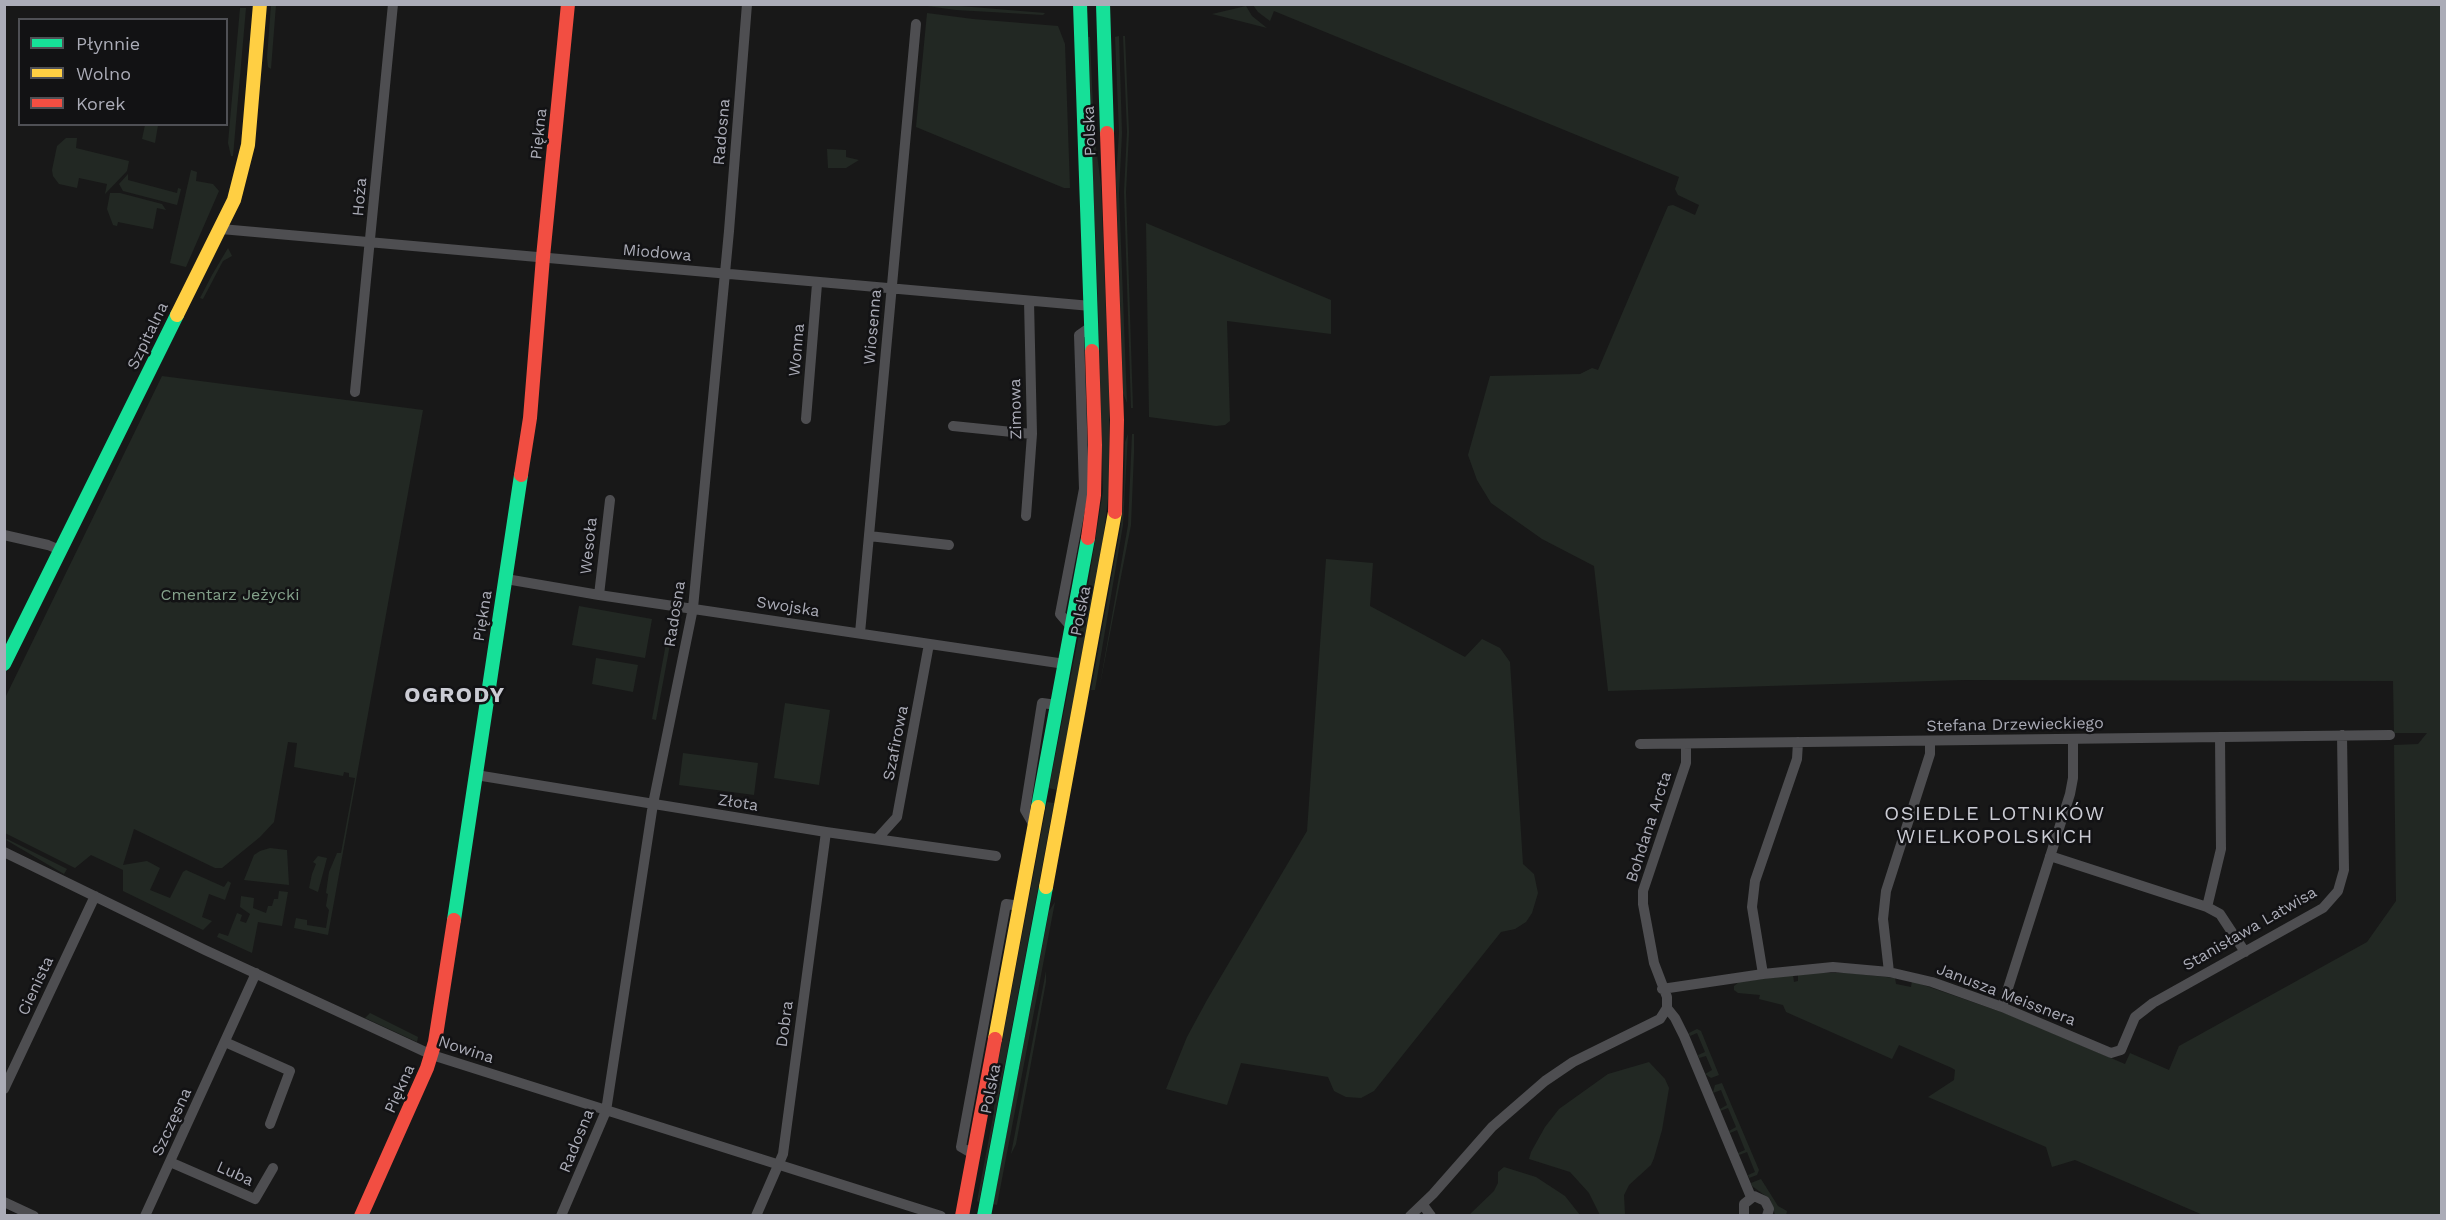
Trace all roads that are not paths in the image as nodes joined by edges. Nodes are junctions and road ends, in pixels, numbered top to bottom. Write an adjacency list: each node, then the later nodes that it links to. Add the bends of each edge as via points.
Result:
1 (260, 4): 8 (street, Szpitalna, via 248,145 234,200)
2 (393, 4): 9 (street, Hoża)
3 (568, 4): 10 (street, Piękna)
4 (747, 4): 11 (street, Radosna)
5 (1080, 4): 15 (street, Polska)
6 (1103, 4): 76 (street, Polska, via 1117,420 1115,510)
7 (916, 24): 13 (street, Wiosenna)
8 (221, 229): 9 (street, Miodowa); 25 (street, Szpitalna)
9 (371, 242): 10 (street, Miodowa); 16 (street, Hoża)
10 (543, 257): 11 (street, Miodowa); 26 (street, Piękna, via 530,418)
11 (724, 274): 12 (street, Miodowa); 28 (street, Radosna)
12 (818, 284): 13 (street, Miodowa); 17 (street, Wonna)
13 (892, 289): 14 (street, Miodowa); 23 (street, Wiosenna)
14 (1029, 301): 15 (street, Miodowa); 19 (street, Zimowa)
15 (1091, 306): 32 (street, Polska, via 1094,495)
16 (355, 392)
17 (806, 418)
18 (953, 426): 19 (street)
19 (1032, 434): 21 (street, Zimowa)
20 (610, 500): 27 (street, Wesoła)
21 (1026, 516)
22 (4, 535): 25 (street)
23 (869, 536): 24 (street); 29 (street, Wiosenna)
24 (949, 545)
25 (60, 550): 31 (street, Szpitalna)
26 (506, 579): 27 (street, Swojska); 41 (street, Piękna)
27 (599, 595): 28 (street, Swojska)
28 (693, 608): 29 (street, Swojska); 42 (street, Radosna)
29 (860, 633): 30 (street, Swojska)
30 (929, 644): 32 (street, Swojska); 44 (street, Szafirowa, via 897,817)
31 (4, 664)
32 (1065, 664): 75 (street, Polska, via 1035,826 1013,905 967,1150)
33 (2342, 735): 34 (street, Stefana Drzewieckiego); 35 (street, Stefana Drzewieckiego); 50 (street, Stanisława Latwisa, via 2344,870 2338,891 2323,908)
34 (2390, 735)
35 (2220, 738): 36 (street, Stefana Drzewieckiego); 49 (street, via 2221,849)
36 (2073, 739): 37 (street, Stefana Drzewieckiego); 47 (street, via 2070,794)
37 (1930, 741): 38 (street, Stefana Drzewieckiego); 51 (street, via 1930,754 1886,891 1883,919)
38 (1798, 742): 40 (street, Stefana Drzewieckiego); 53 (street, via 1797,759 1755,881 1752,907)
39 (1640, 744): 40 (street, Stefana Drzewieckiego)
40 (1686, 744): 54 (street, Bohdana Arcta, via 1686,763 1643,891)
41 (476, 775): 42 (street, Złota); 59 (street, Piękna)
42 (653, 804): 43 (street, Złota); 61 (street, Radosna)
43 (826, 832): 44 (street, Złota); 64 (street, Dobra)
44 (877, 839): 46 (street, Złota)
45 (4, 852): 48 (street, Nowina)
46 (996, 856)
47 (2050, 856): 49 (street); 55 (street)
48 (95, 896): 52 (street, Nowina); 60 (street, Cienista)
49 (2207, 907): 50 (street, via 2220,914)
50 (2245, 952): 58 (street, Stanisława Latwisa, via 2134,1017)
51 (1889, 972): 53 (street, Janusza Meissnera, via 1833,967); 55 (street, Janusza Meissnera, via 1932,982)
52 (256, 973): 57 (street, Szczęsna); 59 (street, Nowina)
53 (1763, 974): 54 (street, Janusza Meissnera)
54 (1662, 989): 56 (street, Bohdana Arcta)
55 (2002, 1007): 58 (street, Janusza Meissnera, via 2111,1053)
56 (1667, 1008): 66 (street, Bohdana Arcta, via 1675,1018); 68 (street, via 1660,1019 1545,1081 1492,1127)
57 (225, 1042): 62 (street, via 290,1071); 63 (street, Szczęsna)
58 (2121, 1050)
59 (432, 1055): 61 (street, Nowina); 71 (street, Piękna)
60 (4, 1089)
61 (606, 1111): 64 (street, Nowina); 72 (street, Radosna)
62 (270, 1124)
63 (170, 1162): 65 (street, Luba, via 255,1199); 70 (street, Szczęsna)
64 (779, 1165): 73 (street, Dobra); 74 (street, Nowina)
65 (273, 1168)
66 (1751, 1197): 79 (street, via 1744,1204); 80 (street, via 1766,1201)
67 (4, 1202): 69 (street)
68 (1423, 1205): 77 (street); 78 (street)
69 (34, 1215)
70 (145, 1215)
71 (361, 1215)
72 (561, 1215)
73 (756, 1215)
74 (941, 1215)
75 (962, 1215)
76 (984, 1215)
77 (1410, 1215)
78 (1431, 1215)
79 (1744, 1215)
80 (1767, 1215)

